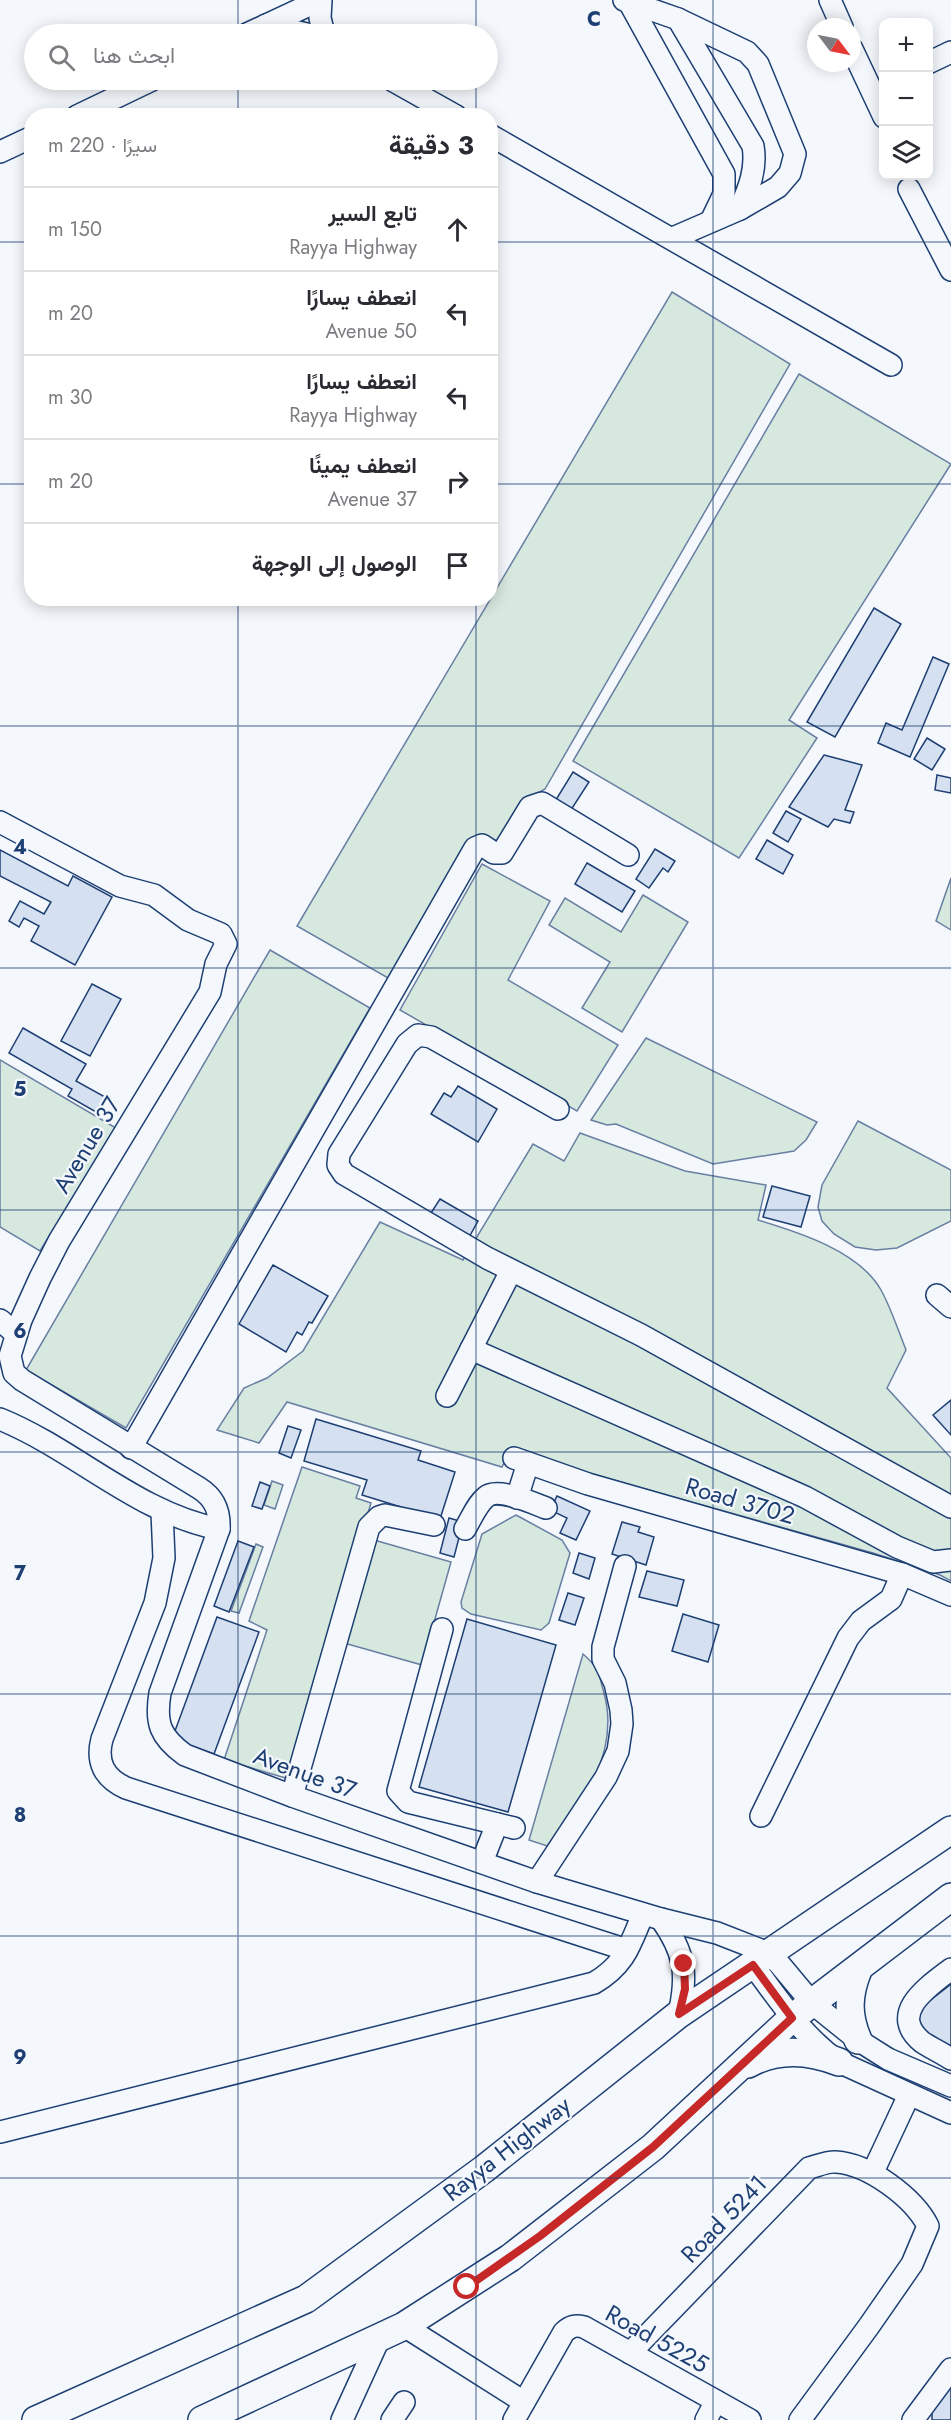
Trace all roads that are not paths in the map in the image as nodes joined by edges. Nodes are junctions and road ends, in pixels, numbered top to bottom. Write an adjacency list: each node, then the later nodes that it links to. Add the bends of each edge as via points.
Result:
1 (320, 0): 6 (street); 7 (street)
2 (830, 0): 4 (street)
3 (626, 1): 5 (street); 21 (street, via 724,174 724,194)
4 (838, 18)
5 (678, 19): 20 (street, via 753,146 753,178); 20 (street, via 738,46 753,57 795,154 785,181)
6 (268, 24)
7 (322, 24)
8 (951, 52): 9 (street)
9 (933, 61)
10 (861, 63): 11 (street)
11 (877, 87)
12 (131, 90): 14 (street)
13 (410, 90): 15 (street)
14 (94, 108)
15 (442, 108)
16 (498, 140): 22 (street)
17 (24, 141): 18 (street)
18 (0, 152)
19 (909, 189): 23 (street)
20 (740, 209): 21 (street)
21 (711, 221): 22 (street)
22 (673, 238): 24 (street)
23 (951, 270)
24 (891, 365)
25 (0, 822): 29 (street, Avenue 37, via 120,886 154,895 188,920 221,934 226,944 216,964 210,992)
26 (628, 855): 33 (street, via 542,803 531,807 502,853 482,845 474,848)
27 (558, 1109): 28 (street, via 431,1037 418,1035 407,1044 339,1154 338,1165 344,1174)
28 (511, 1271): 30 (street); 35 (street, via 641,1335)
29 (8, 1327): 33 (street, Avenue 37, via 10,1362 17,1377)
30 (471, 1349): 31 (street); 41 (street, via 805,1497 897,1547 933,1562)
31 (447, 1395)
32 (0, 1419): 37 (street, via 56,1446)
33 (131, 1448): 39 (street, Avenue 37, via 207,1494 218,1510)
34 (517, 1498): 36 (street); 40 (street, via 490,1494); 43 (street, Road 3702, via 521,1460 588,1484)
35 (951, 1507)
36 (546, 1508)
37 (162, 1512): 39 (street); 53 (street, via 164,1558 155,1603 99,1751 100,1763 115,1783)
38 (434, 1525): 46 (street, via 385,1515 369,1527)
39 (219, 1529): 46 (street, Avenue 37, via 160,1693 160,1729 170,1744 185,1755)
40 (465, 1529)
41 (951, 1560)
42 (625, 1566): 50 (street, via 603,1647 603,1659 615,1683 621,1710 618,1752 606,1777)
43 (902, 1574): 44 (street, Road 3702); 47 (street, via 891,1599 861,1621 848,1638)
44 (951, 1595)
45 (442, 1629): 49 (street, via 398,1791 408,1802 505,1826)
46 (292, 1796): 49 (street, Avenue 37)
47 (761, 1816)
48 (951, 1830): 54 (main road, Rayya Highway)
49 (482, 1862): 50 (street, Avenue 37)
50 (537, 1882): 52 (street, Avenue 37)
51 (951, 1897): 56 (main road)
52 (652, 1916): 53 (street); 54 (street, Avenue 37, via 717,1933); 58 (street, via 676,1940 684,1964 685,1989)
53 (627, 1950): 66 (street, via 610,1973 579,1988)
54 (762, 1959): 57 (street); 58 (main road, Rayya Highway)
55 (951, 1969): 60 (street, via 914,2000 909,2023 923,2042)
56 (858, 1970): 57 (main road); 59 (main road, via 849,2012)
57 (802, 2010): 59 (street); 61 (street, via 813,2043); 62 (main road)
58 (679, 2014): 75 (main road, Rayya Highway, via 484,2169 306,2299)
59 (858, 2040): 63 (street, via 888,2059)
60 (951, 2059)
61 (839, 2062): 62 (main road, via 789,2052 756,2059); 64 (street)
62 (727, 2078): 68 (main road, via 653,2147 540,2236)
63 (951, 2086)
64 (909, 2095): 65 (street); 67 (street)
65 (951, 2113)
66 (0, 2132)
67 (873, 2172): 70 (street, Road 5241, via 835,2162 809,2168); 81 (street, Road 5241, via 921,2211 928,2226 912,2264)
68 (404, 2326): 69 (main road); 74 (street)
69 (380, 2339): 76 (main road); 77 (street)
70 (630, 2353): 72 (street, Road 5225); 74 (street, Road 5225, via 584,2327 570,2327)
71 (951, 2368): 82 (street)
72 (716, 2401): 79 (street); 80 (street, Road 5225)
73 (404, 2402): 78 (street)
74 (519, 2411)
75 (36, 2420)
76 (202, 2420)
77 (342, 2420)
78 (392, 2420)
79 (706, 2420)
80 (750, 2420)
81 (800, 2420)
82 (913, 2420)

